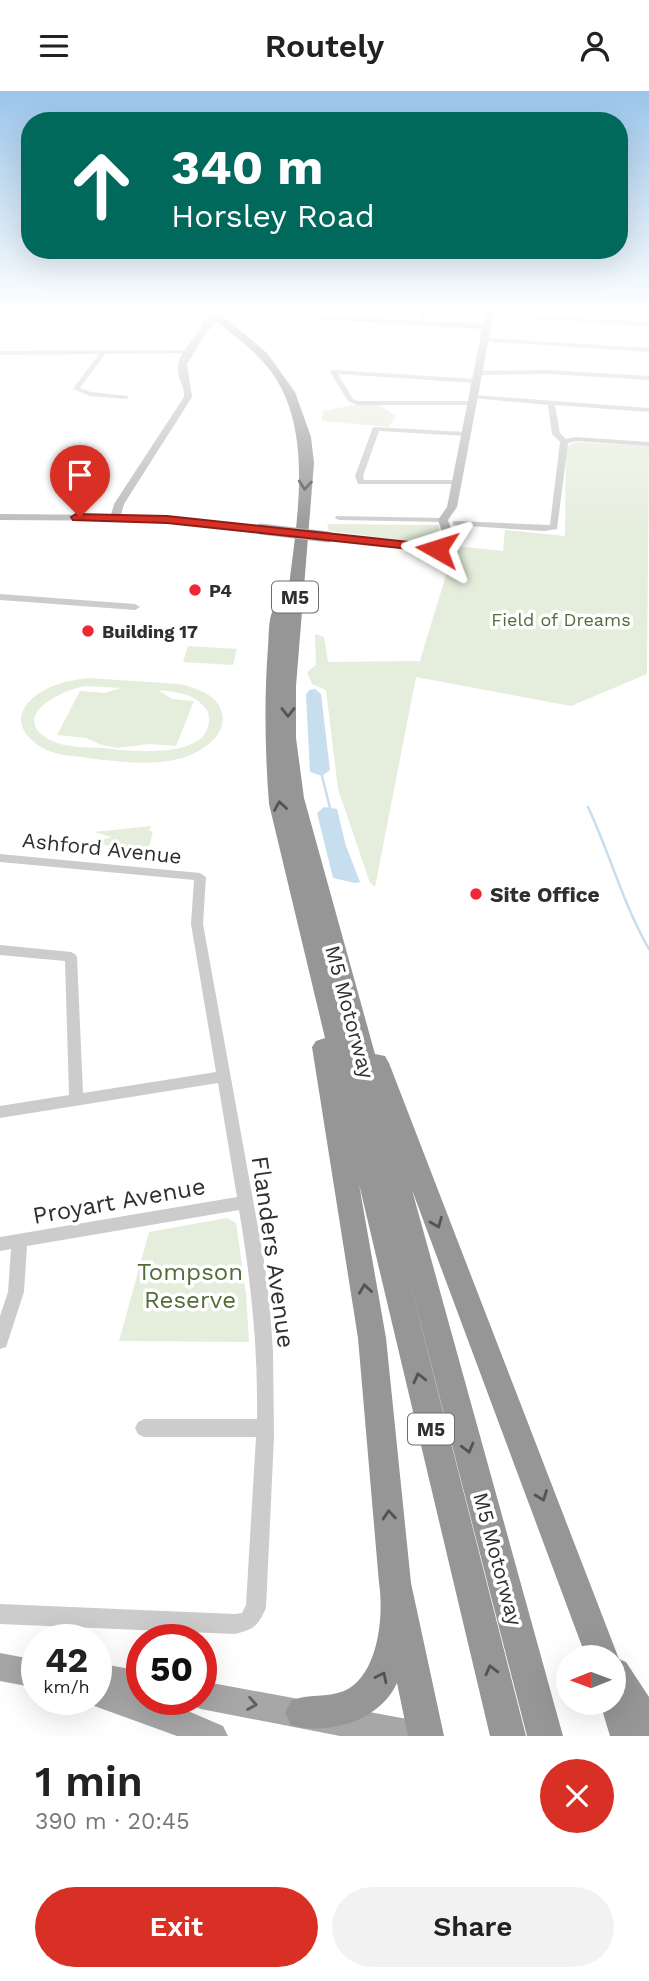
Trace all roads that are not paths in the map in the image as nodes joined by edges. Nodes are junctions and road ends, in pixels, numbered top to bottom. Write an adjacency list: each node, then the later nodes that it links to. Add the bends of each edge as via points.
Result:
1 (79, 385): 7 (street, via 76,389 82,393)
2 (188, 385): 15 (main road, via 188,397)
3 (274, 385): 22 (highway, M5 Motorway / M5, one-way to 3, via 273,747 292,426)
4 (285, 385): 24 (highway, M5 Motorway / M5, one-way to 24, via 303,426 307,463 287,739 295,799)
5 (341, 385): 8 (street, via 357,403)
6 (476, 385): 8 (main road)
7 (126, 397)
8 (473, 400): 9 (street); 11 (main road)
9 (551, 403): 10 (street); 12 (street, via 556,434)
10 (649, 410)
11 (466, 434): 14 (main road); 14 (street, via 376,429 359,476 361,482)
12 (564, 441): 13 (street); 18 (street, via 554,527)
13 (649, 445)
14 (457, 482): 18 (main road)
15 (112, 514): 16 (main road); 18 (main road, bridge, via 416,546)
16 (0, 517)
17 (339, 518): 18 (street)
18 (449, 524)
19 (0, 597): 20 (street)
20 (135, 607)
21 (0, 858): 23 (street, Ashford Avenue)
22 (293, 873): 35 (highway, one-way to 22, via 371,1325); 49 (highway, M5 Motorway / M5, one-way to 22)
23 (200, 877): 26 (street, Flanders Avenue, via 197,924)
24 (325, 919): 37 (highway, one-way to 37, via 410,1155); 50 (highway, M5 Motorway / M5, one-way to 50)
25 (0, 950): 27 (street, via 71,957)
26 (223, 1077): 27 (street); 29 (street, Flanders Avenue)
27 (76, 1100): 28 (street)
28 (0, 1112)
29 (245, 1202): 30 (street, Proyart Avenue); 34 (street, Flanders Avenue, via 263,1319)
30 (19, 1241): 31 (street, Proyart Avenue); 32 (street, via 16,1292)
31 (0, 1244)
32 (0, 1341)
33 (144, 1428): 34 (street)
34 (264, 1428): 36 (street, Flanders Avenue, via 256,1608 248,1621)
35 (396, 1583): 43 (highway, one-way to 35, via 337,1711 376,1690 388,1664 395,1627); 48 (highway)
36 (0, 1614)
37 (600, 1645)
38 (0, 1667): 39 (main road)
39 (21, 1671)
40 (626, 1692): 45 (highway)
41 (217, 1698): 43 (main road, one-way to 43)
42 (112, 1699): 46 (main road, via 155,1711)
43 (303, 1713): 47 (main road)
44 (621, 1715): 51 (highway)
45 (649, 1728)
46 (213, 1736)
47 (418, 1736)
48 (426, 1736)
49 (508, 1736)
50 (545, 1736)
51 (628, 1736)

